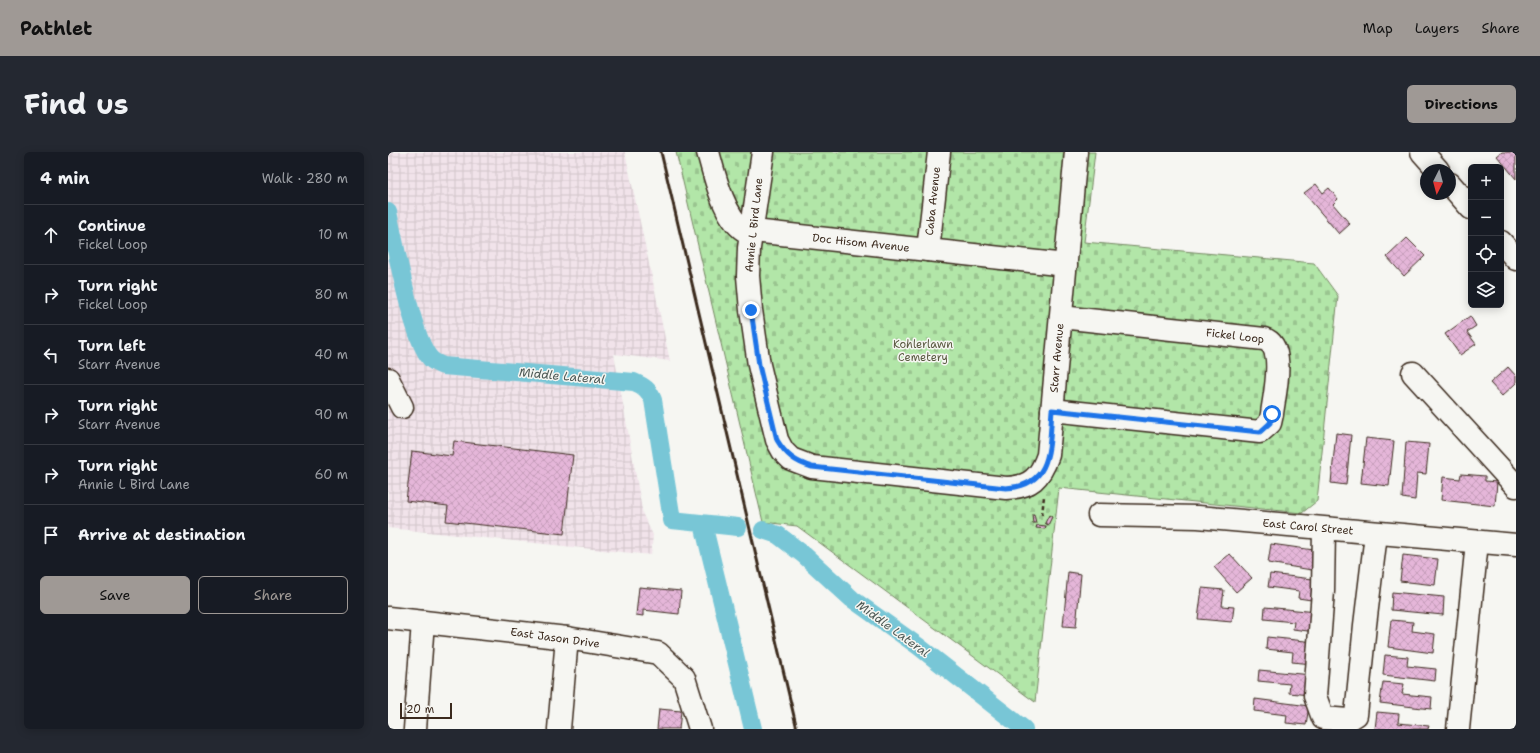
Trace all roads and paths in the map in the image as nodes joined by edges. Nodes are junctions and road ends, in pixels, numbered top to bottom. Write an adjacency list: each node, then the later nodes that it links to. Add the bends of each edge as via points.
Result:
1 (708, 152): 9 (street, Doc Hisom Avenue, via 715,180 727,208 738,226)
2 (763, 152): 9 (street, Annie L Bird Lane)
3 (938, 152): 11 (street, Caba Avenue)
4 (1076, 152): 13 (street, Starr Avenue)
5 (1422, 152): 6 (street)
6 (1433, 164)
7 (1456, 191): 8 (street)
8 (1468, 205)
9 (753, 231): 11 (street, Doc Hisom Avenue); 19 (street, Annie L Bird Lane, via 749,248 748,276 759,365 777,440)
10 (1504, 245): 12 (street)
11 (928, 250): 13 (street, Doc Hisom Avenue)
12 (1516, 259)
13 (1066, 265): 14 (street, Starr Avenue)
14 (1061, 317): 18 (street, Starr Avenue); 18 (street, Fickel Loop, via 1264,339 1273,345 1278,359 1270,423 1260,432)
15 (1413, 373): 20 (street)
16 (388, 380): 17 (street)
17 (402, 407)
18 (1052, 410): 19 (street, Starr Avenue, via 1045,464 1028,484 1017,487 1006,488 824,469 800,464)
19 (791, 459)
20 (1516, 486)
21 (1099, 515): 22 (street, East Carol Street, via 1198,517)
22 (1324, 529): 23 (street, East Carol Street); 23 (street, via 1323,591 1315,696 1323,718 1348,720 1356,715)
23 (1376, 534): 24 (street, East Carol Street)
24 (1477, 542): 25 (street, East Carol Street); 32 (street)
25 (1516, 545)
26 (388, 618): 27 (street, East Jason Drive)
27 (423, 622): 28 (street, East Jason Drive); 29 (street)
28 (567, 638): 30 (street); 31 (street, East Jason Drive, via 658,653 684,678)
29 (415, 729)
30 (559, 729)
31 (700, 729)
32 (1458, 729)

